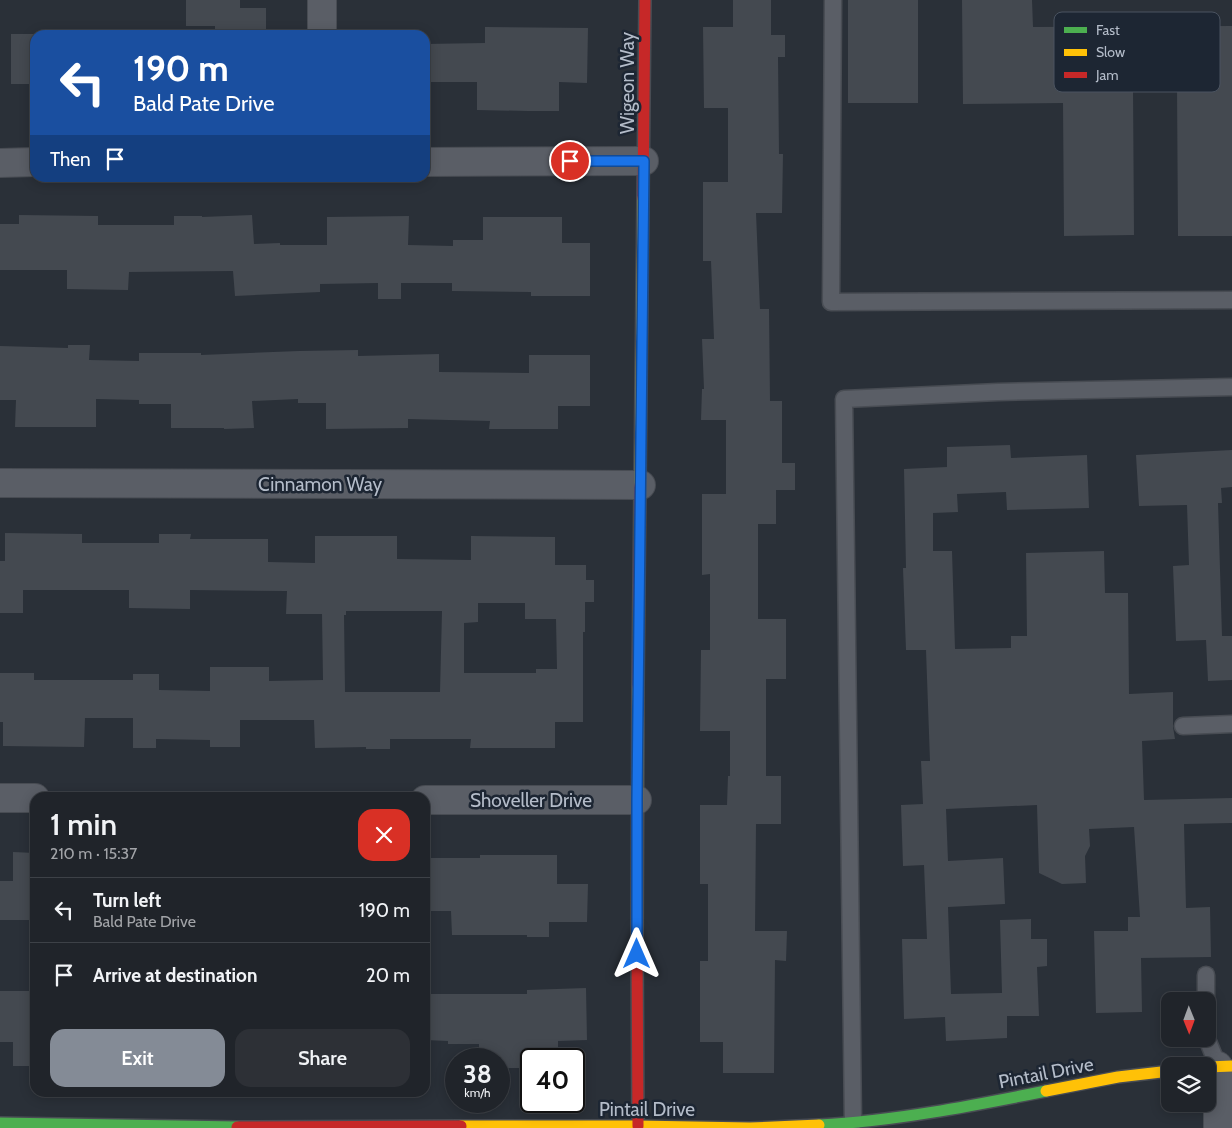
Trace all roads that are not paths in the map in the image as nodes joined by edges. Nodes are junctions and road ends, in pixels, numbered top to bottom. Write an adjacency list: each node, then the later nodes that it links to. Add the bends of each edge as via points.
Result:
1 (322, 0): 4 (street)
2 (645, 0): 5 (street, Wigeon Way)
3 (833, 0): 9 (lane, via 831,302)
4 (322, 30)
5 (644, 161): 8 (street); 12 (street, Wigeon Way)
6 (0, 162): 7 (street)
7 (30, 162)
8 (430, 162)
9 (1232, 300)
10 (1232, 387): 25 (lane, via 844,399)
11 (0, 483): 12 (street, Cinnamon Way)
12 (641, 485): 18 (street, Wigeon Way)
13 (1232, 724): 14 (lane)
14 (1183, 726)
15 (0, 798): 16 (street)
16 (30, 798)
17 (430, 800): 18 (street, Shoveller Drive)
18 (637, 800): 26 (street, Wigeon Way)
19 (1206, 975): 20 (lane)
20 (1206, 992)
21 (1211, 1048): 22 (lane)
22 (1219, 1066): 28 (street)
23 (1161, 1072): 25 (street, Pintail Drive, via 1118,1077 955,1109)
24 (0, 1123): 27 (street, Pintail Drive)
25 (853, 1123): 26 (street, Pintail Drive, via 750,1128)
26 (638, 1126): 27 (street, Pintail Drive)
27 (262, 1127)
28 (1218, 1128)

